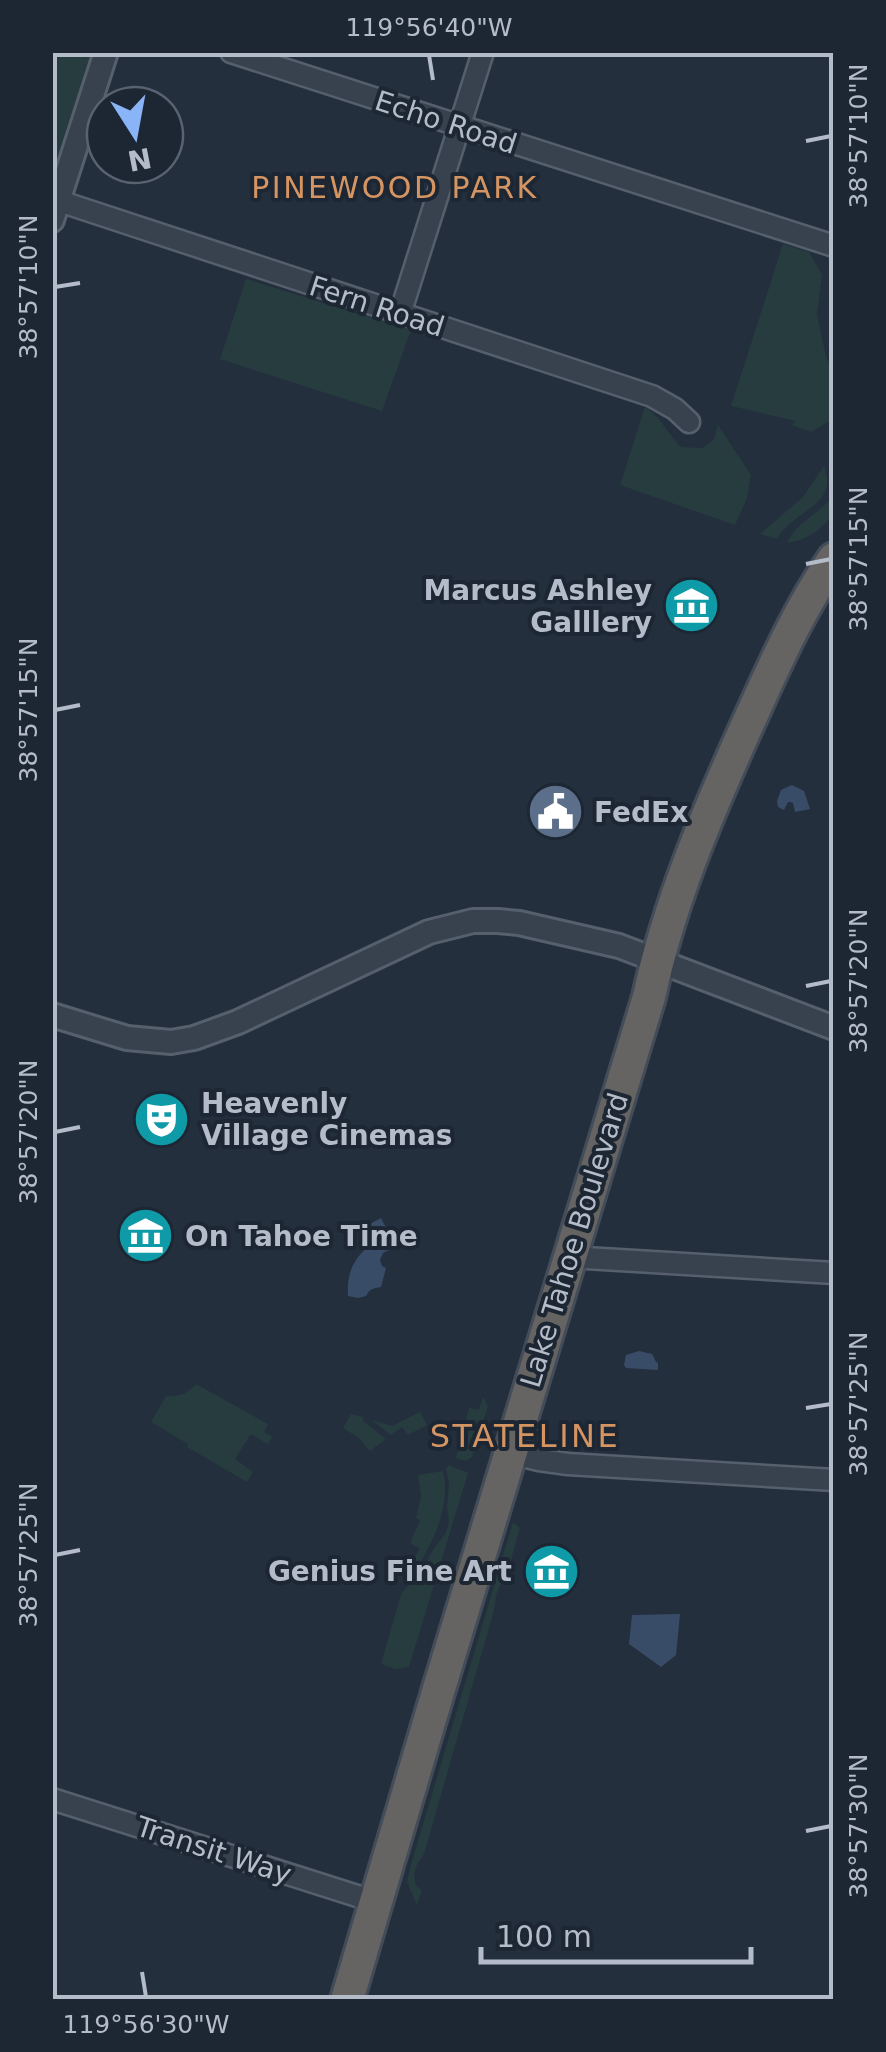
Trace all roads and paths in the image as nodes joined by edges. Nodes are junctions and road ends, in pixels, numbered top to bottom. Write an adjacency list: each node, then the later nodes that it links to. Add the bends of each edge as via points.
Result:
1 (106, 52): 5 (street)
2 (231, 52): 4 (street, Echo Road)
3 (483, 52): 4 (street)
4 (460, 127): 6 (street, Echo Road); 7 (street)
5 (56, 210): 7 (street, Fern Road)
6 (834, 246)
7 (400, 314): 8 (street, Fern Road, via 652,396)
8 (688, 422)
9 (834, 559): 10 (highway, Lake Tahoe Boulevard, via 797,618 726,772)
10 (657, 960): 11 (street, via 519,923 473,921 429,932 194,1038 127,1038); 12 (street); 13 (highway, Lake Tahoe Boulevard)
11 (52, 1016)
12 (834, 1028)
13 (569, 1258): 14 (street); 15 (highway, Lake Tahoe Boulevard)
14 (834, 1273)
15 (510, 1453): 16 (street, via 568,1464); 18 (highway, Lake Tahoe Boulevard)
16 (834, 1480)
17 (52, 1799): 18 (street, Transit Way)
18 (376, 1902): 19 (highway, Lake Tahoe Boulevard)
19 (347, 2000)

